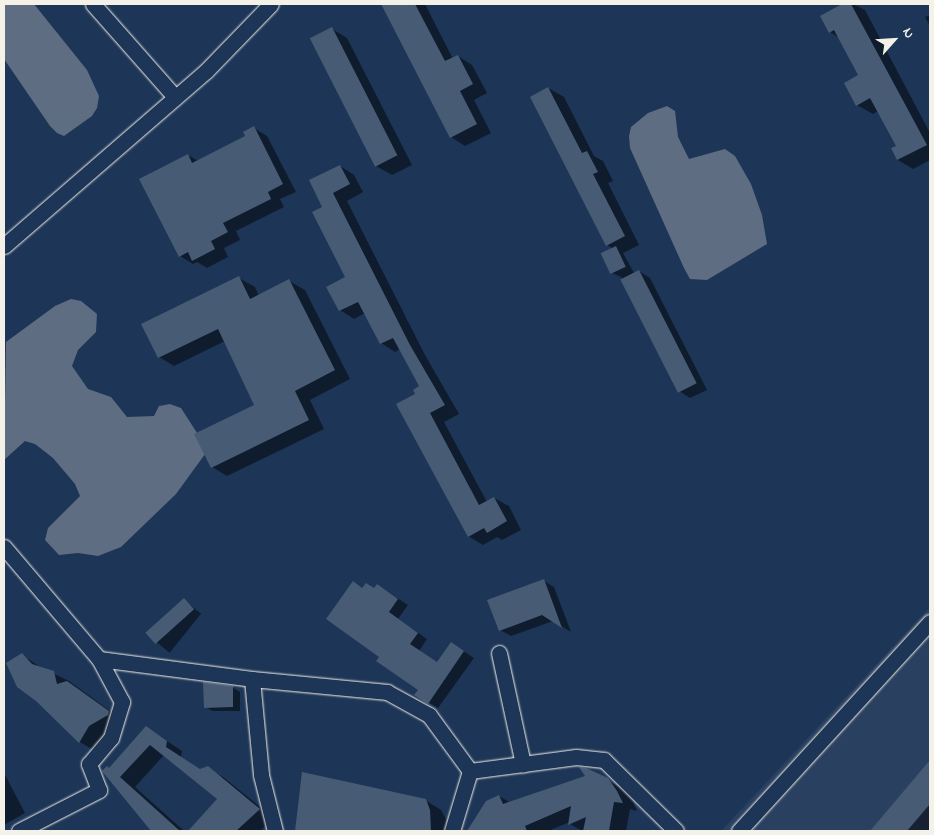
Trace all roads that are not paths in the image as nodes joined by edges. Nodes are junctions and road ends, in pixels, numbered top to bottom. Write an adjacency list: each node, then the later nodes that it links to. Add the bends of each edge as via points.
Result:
1 (93, 4): 3 (street)
2 (271, 4): 3 (street, via 206,71)
3 (175, 97): 4 (street)
4 (4, 246)
5 (4, 547): 8 (street)
6 (930, 622): 16 (street)
7 (499, 653): 10 (street)
8 (98, 659): 9 (street); 12 (street, via 122,702 111,738 89,764 99,790)
9 (252, 680): 11 (street, via 387,692 429,715); 13 (street, via 261,774)
10 (523, 764): 11 (street); 15 (street, via 576,757 604,760)
11 (470, 771): 14 (street)
12 (19, 831)
13 (275, 831)
14 (452, 831)
15 (676, 831)
16 (739, 831)

